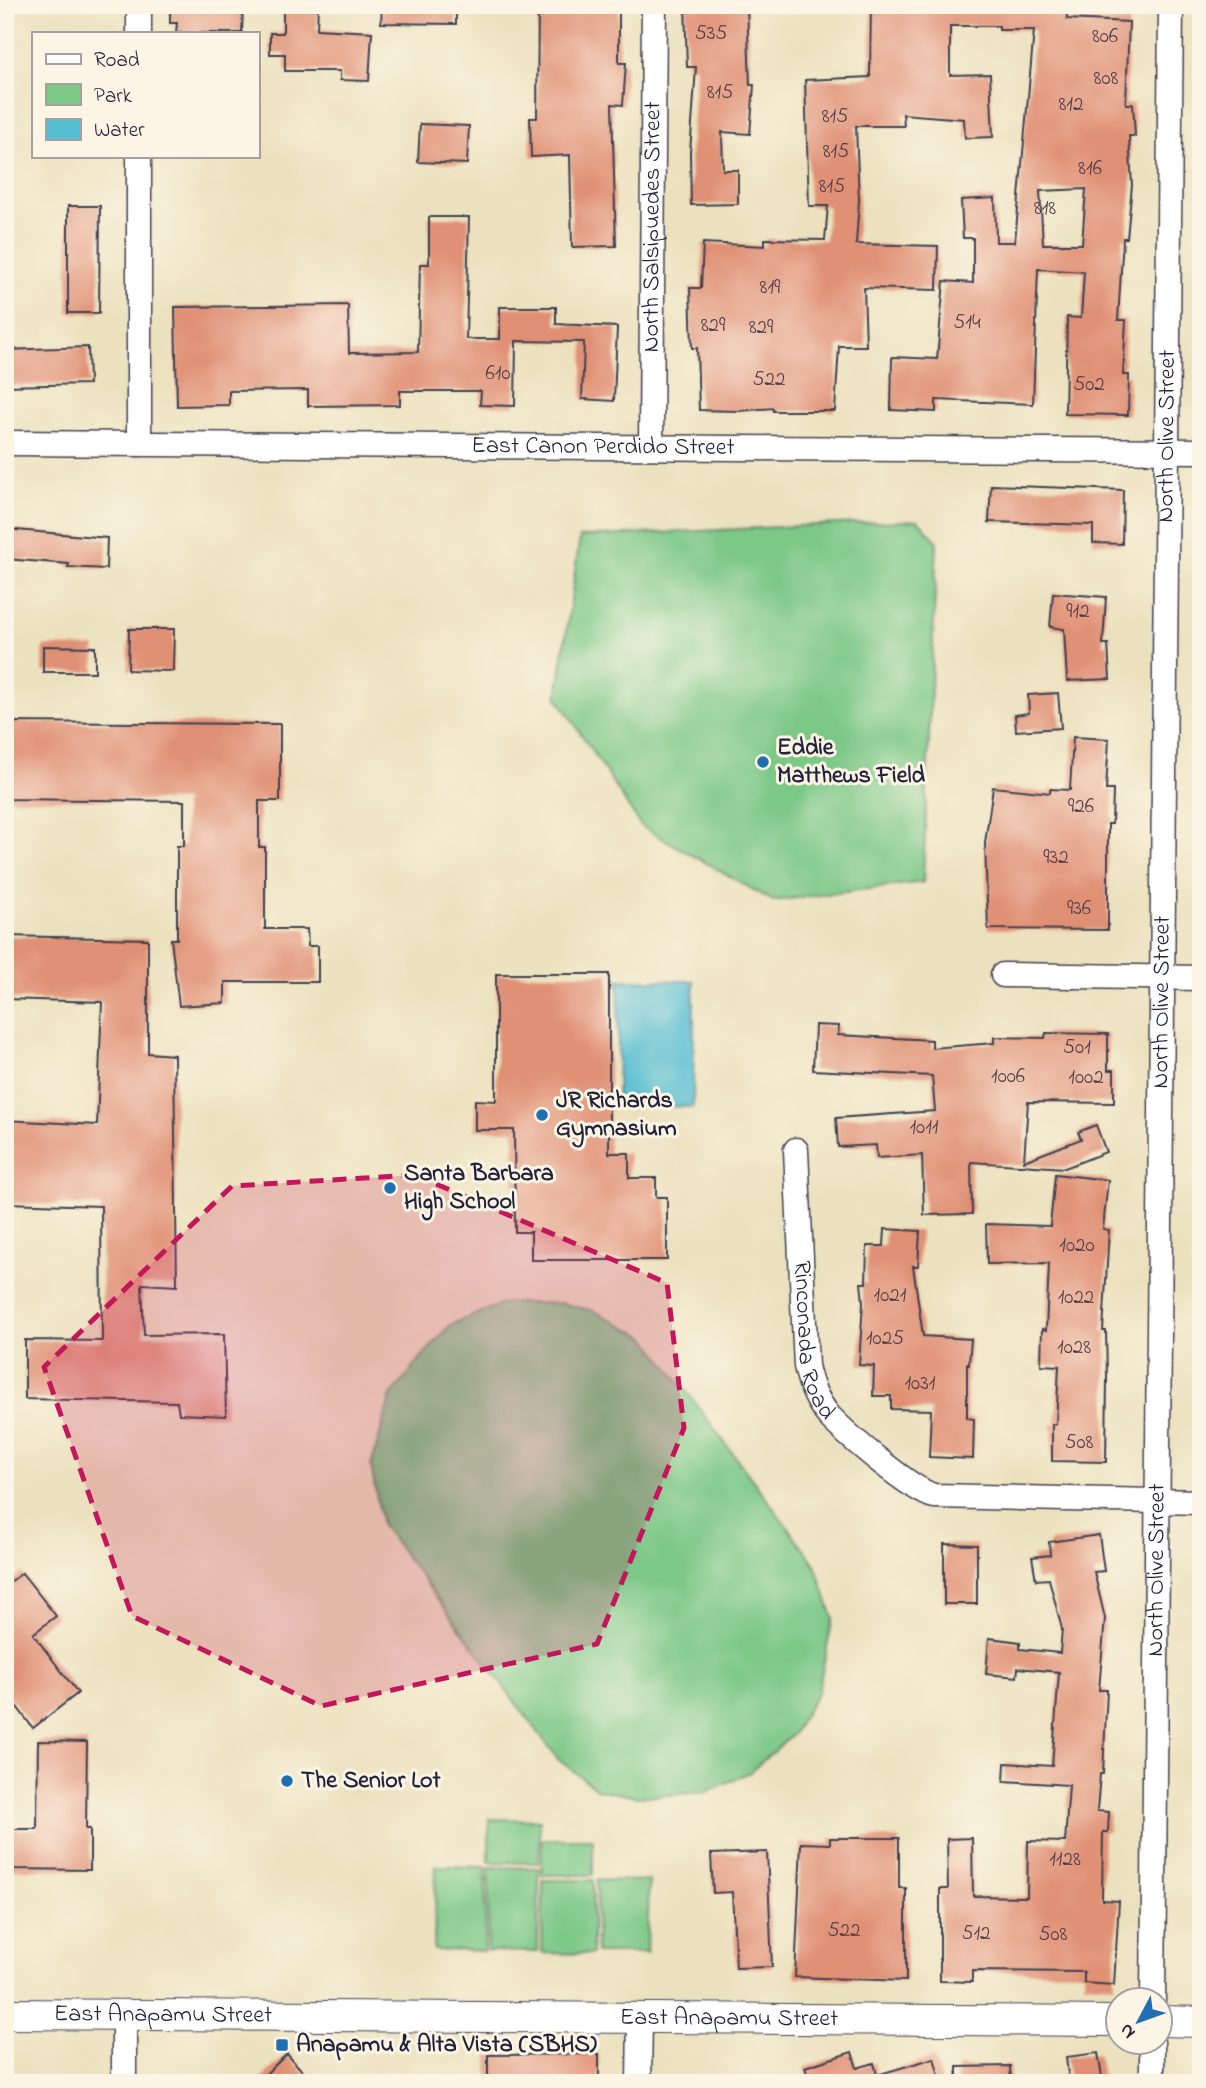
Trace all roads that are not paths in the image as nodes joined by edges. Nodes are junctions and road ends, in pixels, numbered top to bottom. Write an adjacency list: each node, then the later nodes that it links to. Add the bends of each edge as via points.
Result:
1 (139, 5): 4 (street)
2 (654, 5): 8 (street, North Salsipuedes Street)
3 (1171, 5): 9 (street, North Olive Street)
4 (139, 32)
5 (139, 158): 7 (street)
6 (5, 443): 7 (street, East Canon Perdido Street)
7 (139, 444): 8 (street, East Canon Perdido Street)
8 (651, 447): 9 (street, East Canon Perdido Street)
9 (1165, 451): 10 (street, East Canon Perdido Street); 12 (street, North Olive Street)
10 (1201, 451)
11 (1003, 975): 12 (street)
12 (1162, 978): 13 (street); 15 (street, North Olive Street)
13 (1201, 978)
14 (796, 1150): 15 (street, Rinconada Road, via 808,1377 830,1417 915,1488 934,1496)
15 (1157, 1502): 16 (street); 17 (street, North Olive Street)
16 (1201, 1502)
17 (1153, 1986)
18 (5, 2014): 19 (main road, East Anapamu Street)
19 (124, 2014): 20 (main road, East Anapamu Street); 25 (street)
20 (640, 2017): 21 (main road, East Anapamu Street); 26 (street)
21 (1104, 2021)
22 (1174, 2021): 23 (main road)
23 (1201, 2022)
24 (1152, 2056): 27 (street)
25 (124, 2083)
26 (639, 2083)
27 (1152, 2083)

